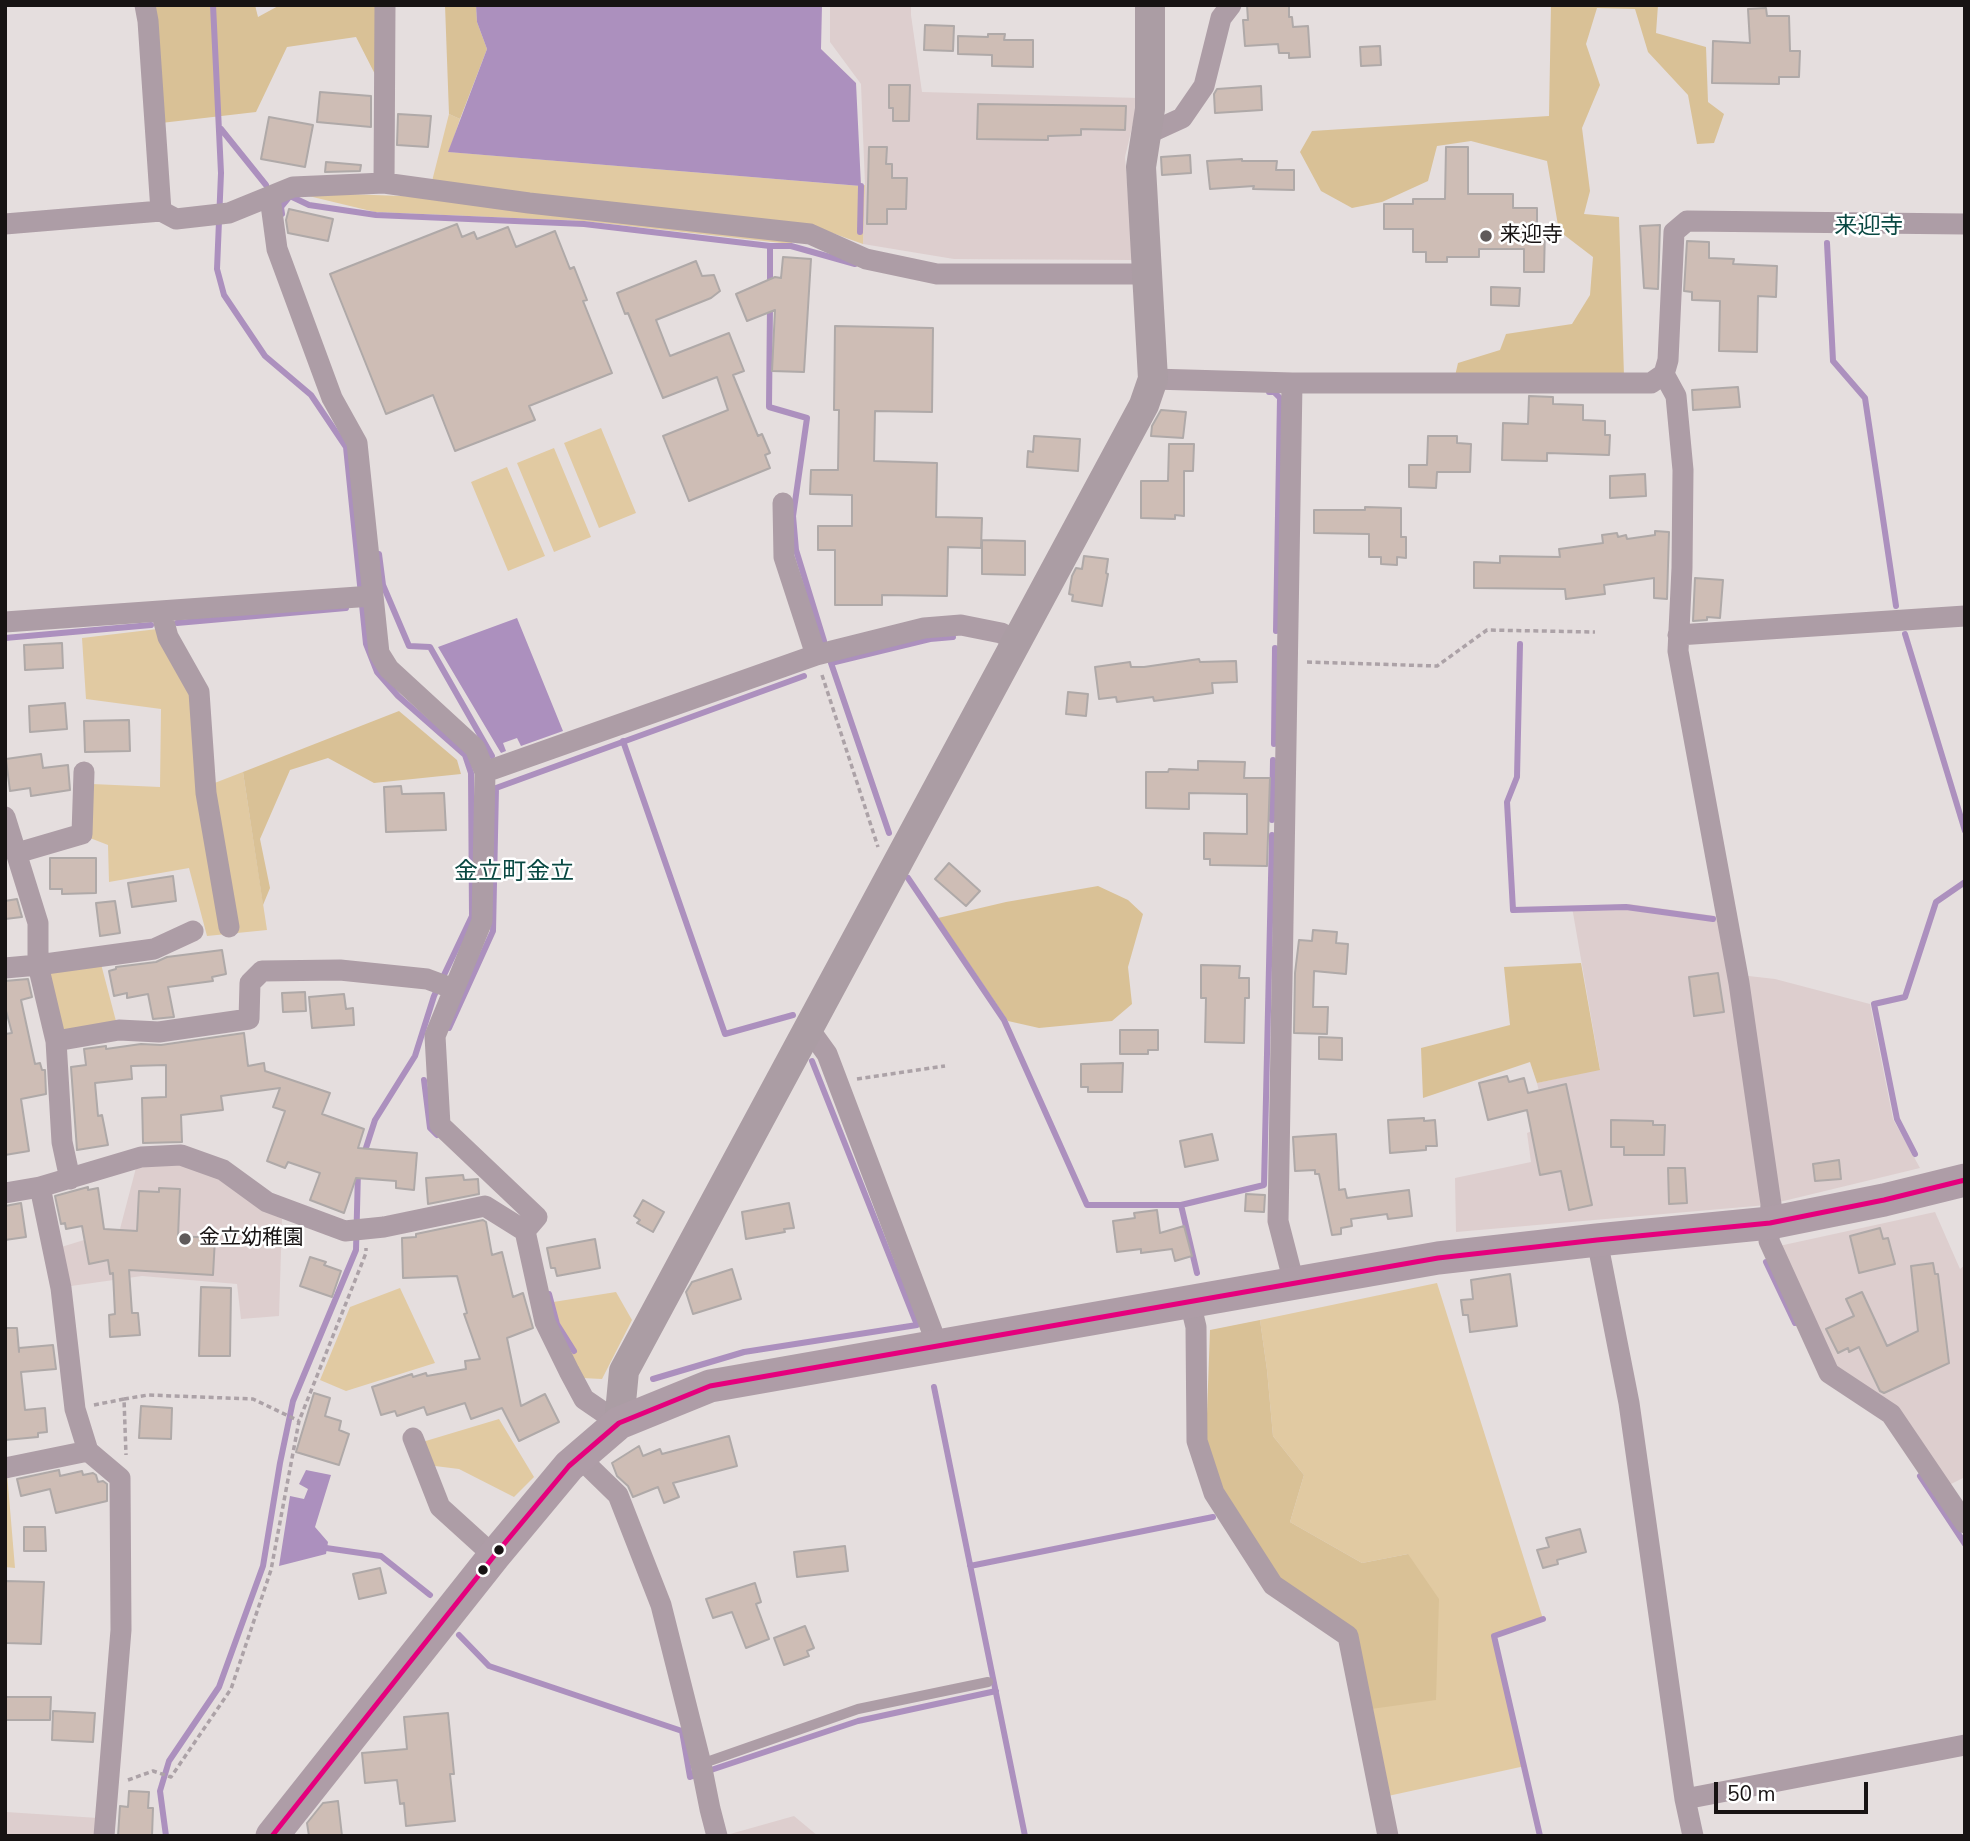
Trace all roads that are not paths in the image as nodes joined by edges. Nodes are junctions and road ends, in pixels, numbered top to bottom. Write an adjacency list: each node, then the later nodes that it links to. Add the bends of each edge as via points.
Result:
1 (145, 5): 8 (street)
2 (385, 5): 6 (street)
3 (1150, 5): 5 (street)
4 (1231, 5): 5 (street, via 1221,18 1204,86 1182,118)
5 (1147, 134): 11 (street, via 1141,166)
6 (384, 183): 7 (street, via 293,187); 11 (street, via 810,234 866,259 937,275)
7 (270, 197): 8 (street, via 219,214 176,219); 16 (street, via 277,249 332,398 357,443)
8 (161, 211): 9 (street)
9 (5, 224)
10 (1965, 224): 12 (street, via 1687,221 1674,232)
11 (1147, 275): 13 (street)
12 (1664, 374): 14 (street, via 1651,383); 20 (street, via 1676,396 1683,470)
13 (1153, 379): 14 (street); 21 (street, via 1144,405)
14 (1292, 383): 41 (street, via 1278,1221)
15 (783, 503): 22 (street, via 784,557)
16 (372, 596): 17 (street); 24 (street, via 379,653 389,669 475,748)
17 (161, 611): 19 (street); 27 (street, via 168,637 199,692 206,793)
18 (1965, 616): 20 (street)
19 (5, 622)
20 (1678, 635): 38 (street, via 1739,983)
21 (1017, 641): 22 (street, via 961,625 924,628); 32 (street)
22 (816, 655): 24 (street)
23 (84, 772): 26 (street, via 82,834)
24 (485, 772): 31 (street, via 482,921)
25 (5, 817): 26 (street)
26 (17, 853): 29 (street, via 38,923)
27 (229, 927)
28 (193, 930): 29 (street, via 154,949)
29 (38, 965): 30 (street); 33 (street)
30 (5, 968)
31 (454, 989): 33 (street, via 427,979 340,970 262,971 250,983 250,1019 159,1032 119,1030); 39 (street, via 435,1036 440,1125 537,1217)
32 (809, 1029): 43 (street, via 827,1054); 44 (street, via 624,1371)
33 (56, 1041): 34 (street, via 62,1142)
34 (70, 1178): 36 (street); 39 (street, via 141,1157 181,1155 223,1170 267,1202 345,1231 485,1206)
35 (1965, 1180): 38 (main road)
36 (40, 1187): 37 (street); 46 (street, via 61,1288 75,1409)
37 (5, 1193)
38 (1770, 1223): 40 (main road); 49 (street, via 1769,1241 1829,1373 1891,1413)
39 (525, 1231): 44 (street, via 545,1322 584,1399)
40 (1597, 1240): 41 (main road, via 1438,1258); 54 (street, via 1629,1403)
41 (1294, 1283): 42 (main road)
42 (1190, 1302): 43 (main road); 58 (street, via 1196,1327 1198,1441 1214,1493 1273,1585 1348,1636)
43 (935, 1346): 44 (main road, via 710,1386)
44 (619, 1423): 47 (main road)
45 (413, 1438): 50 (street, via 440,1507)
46 (88, 1451): 48 (street); 55 (street, via 120,1478 121,1630)
47 (579, 1457): 50 (main road); 53 (street, via 618,1495 661,1605)
48 (5, 1468)
49 (1965, 1523)
50 (494, 1556): 56 (main road)
51 (988, 1682): 53 (lane, via 858,1709)
52 (1965, 1745): 54 (street)
53 (701, 1764): 57 (street)
54 (1685, 1800): 59 (street)
55 (104, 1836)
56 (272, 1836)
57 (717, 1836)
58 (1388, 1836)
59 (1693, 1836)

